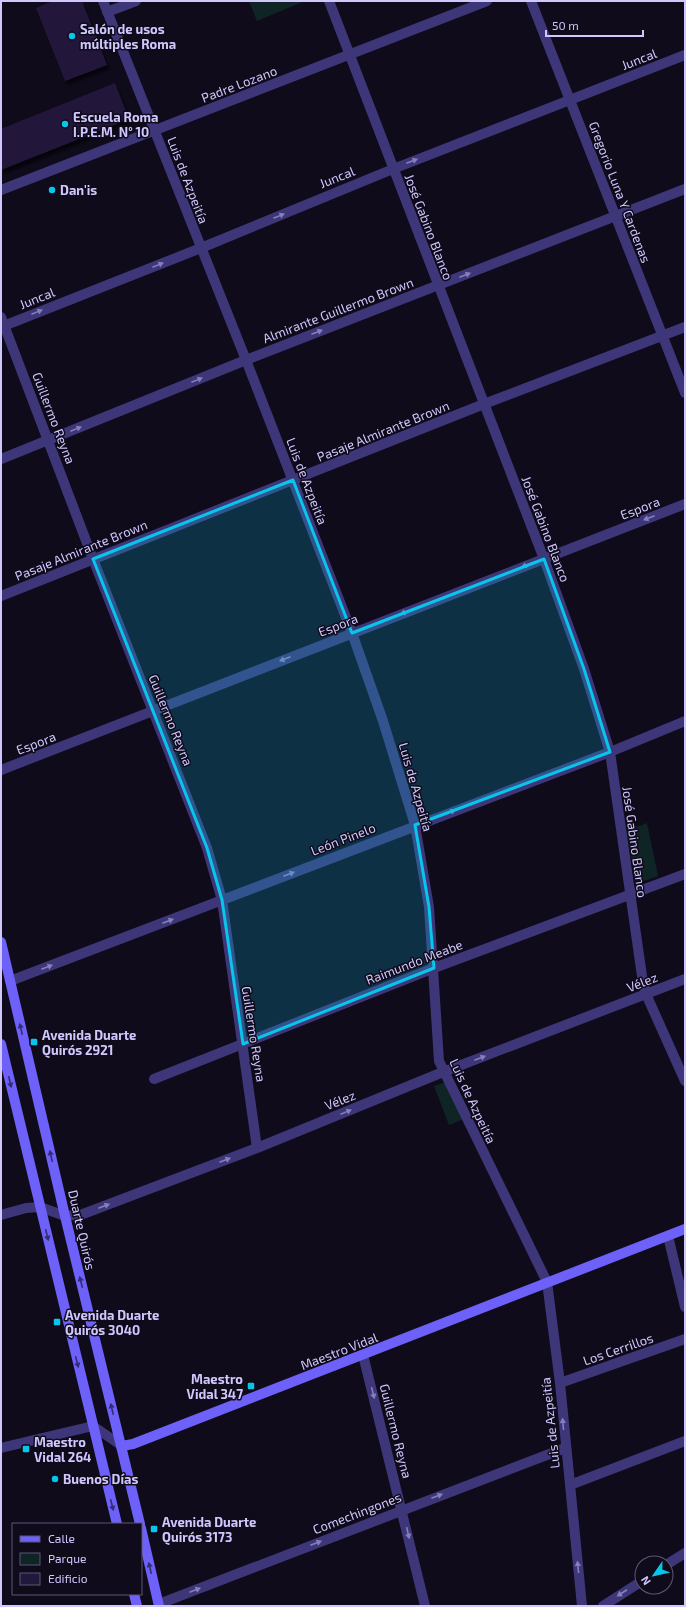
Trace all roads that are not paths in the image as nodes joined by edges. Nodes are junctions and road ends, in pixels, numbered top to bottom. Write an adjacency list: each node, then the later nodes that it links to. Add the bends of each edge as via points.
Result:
1 (103, 1): 6 (street, Luis de Azpeitía)
2 (136, 1): 6 (street)
3 (329, 1): 7 (street, José Gabino Blanco)
4 (487, 1): 7 (street, Padre Lozano)
5 (531, 1): 9 (street, Gregorio Luna Y Cardenas)
6 (108, 12): 10 (street, Luis de Azpeitía)
7 (350, 54): 10 (street, Padre Lozano); 11 (street, José Gabino Blanco)
8 (685, 55): 9 (street, Juncal)
9 (570, 100): 11 (street, Juncal, one-way to 9); 14 (street, Gregorio Luna Y Cardenas)
10 (155, 131): 13 (street, Padre Lozano); 15 (street, Luis de Azpeitía)
11 (393, 169): 15 (street, Juncal, one-way to 11); 16 (street, José Gabino Blanco)
12 (685, 189): 14 (street, Almirante Guillermo Brown)
13 (1, 190)
14 (615, 217): 16 (street, Almirante Guillermo Brown, one-way to 14); 19 (street, Gregorio Luna Y Cardenas)
15 (201, 248): 17 (street, Juncal, one-way to 15); 20 (street, Luis de Azpeitía)
16 (437, 286): 20 (street, Almirante Guillermo Brown, one-way to 16); 22 (street, José Gabino Blanco)
17 (2, 323): 23 (street, Guillermo Reyna)
18 (685, 327): 19 (street, Pasaje Almirante Brown)
19 (663, 335): 21 (street, Gregorio Luna Y Cardenas); 22 (street, Pasaje Almirante Brown)
20 (246, 360): 23 (street, Almirante Guillermo Brown, one-way to 20); 25 (street, Luis de Azpeitía)
21 (685, 393)
22 (484, 404): 25 (street, Pasaje Almirante Brown); 28 (street, José Gabino Blanco)
23 (48, 440): 24 (street, Almirante Guillermo Brown); 27 (street, Guillermo Reyna)
24 (1, 459)
25 (293, 480): 27 (street, Pasaje Almirante Brown); 30 (street, Luis de Azpeitía)
26 (685, 504): 28 (street, Espora, one-way to 28)
27 (93, 559): 29 (street, Pasaje Almirante Brown); 31 (street, Guillermo Reyna)
28 (544, 559): 30 (street, Espora, one-way to 30); 33 (street, José Gabino Blanco, via 584,669)
29 (1, 596)
30 (352, 633): 31 (street, Espora, one-way to 31); 35 (street, Luis de Azpeitía, via 383,721)
31 (153, 711): 34 (street, Espora); 38 (street, Guillermo Reyna, via 197,819)
32 (685, 721): 33 (street, León Pinelo)
33 (610, 752): 35 (street, León Pinelo, one-way to 33); 37 (street, José Gabino Blanco)
34 (1, 770)
35 (415, 825): 38 (street, León Pinelo, one-way to 35); 40 (street, Luis de Azpeitía, via 429,907)
36 (685, 874): 37 (street, Raimundo Meabe)
37 (629, 895): 40 (street, Raimundo Meabe); 43 (street, José Gabino Blanco)
38 (222, 900): 42 (street, León Pinelo, one-way to 38); 45 (street, Guillermo Reyna)
39 (1, 942): 42 (main road, Duarte Quirós)
40 (434, 968): 45 (street, Raimundo Meabe); 46 (street, Luis de Azpeitía, via 439,1055)
41 (685, 979): 43 (street, Vélez)
42 (10, 981): 52 (main road, Duarte Quirós, one-way to 42)
43 (646, 994): 46 (street, Vélez, one-way to 43); 48 (street, José Gabino Blanco)
44 (1, 1044): 50 (main road, one-way to 50)
45 (242, 1044): 47 (street, Raimundo Meabe); 49 (street, Guillermo Reyna)
46 (443, 1072): 49 (street, Vélez, one-way to 46); 55 (street, Luis de Azpeitía)
47 (154, 1079)
48 (685, 1081)
49 (257, 1148): 52 (street, Vélez, one-way to 49, via 83,1214)
50 (40, 1207): 51 (street, Vélez); 52 (street, Vélez); 60 (main road, one-way to 60)
51 (1, 1214)
52 (65, 1216): 62 (main road, Duarte Quirós, one-way to 52)
53 (685, 1229): 54 (main road, Maestro Vidal)
54 (668, 1236): 55 (main road, Maestro Vidal); 56 (street)
55 (547, 1282): 58 (main road, Maestro Vidal); 59 (street, Luis de Azpeitía)
56 (685, 1307)
57 (685, 1339): 59 (street, Los Cerrillos)
58 (364, 1355): 62 (main road, Maestro Vidal); 66 (street, Guillermo Reyna, one-way to 66)
59 (560, 1383): 64 (street, Luis de Azpeitía, one-way to 59)
60 (93, 1426): 62 (street); 63 (street); 67 (main road, one-way to 67)
61 (685, 1441): 65 (street)
62 (122, 1446): 68 (main road, Duarte Quirós)
63 (1, 1448)
64 (565, 1448): 65 (street, Luis de Azpeitía); 66 (street, Comechingones, one-way to 64)
65 (570, 1485): 77 (street, Luis de Azpeitía, one-way to 65)
66 (402, 1509): 74 (street, Comechingones, one-way to 66); 76 (street, Guillermo Reyna, one-way to 76)
67 (117, 1523)
68 (140, 1523)
69 (142, 1532): 74 (main road, one-way to 69)
70 (685, 1553): 71 (street)
71 (674, 1560)
72 (634, 1585): 78 (street, one-way to 78)
73 (134, 1595): 75 (main road)
74 (159, 1605)
75 (137, 1606)
76 (425, 1606)
77 (582, 1606)
78 (603, 1606)

